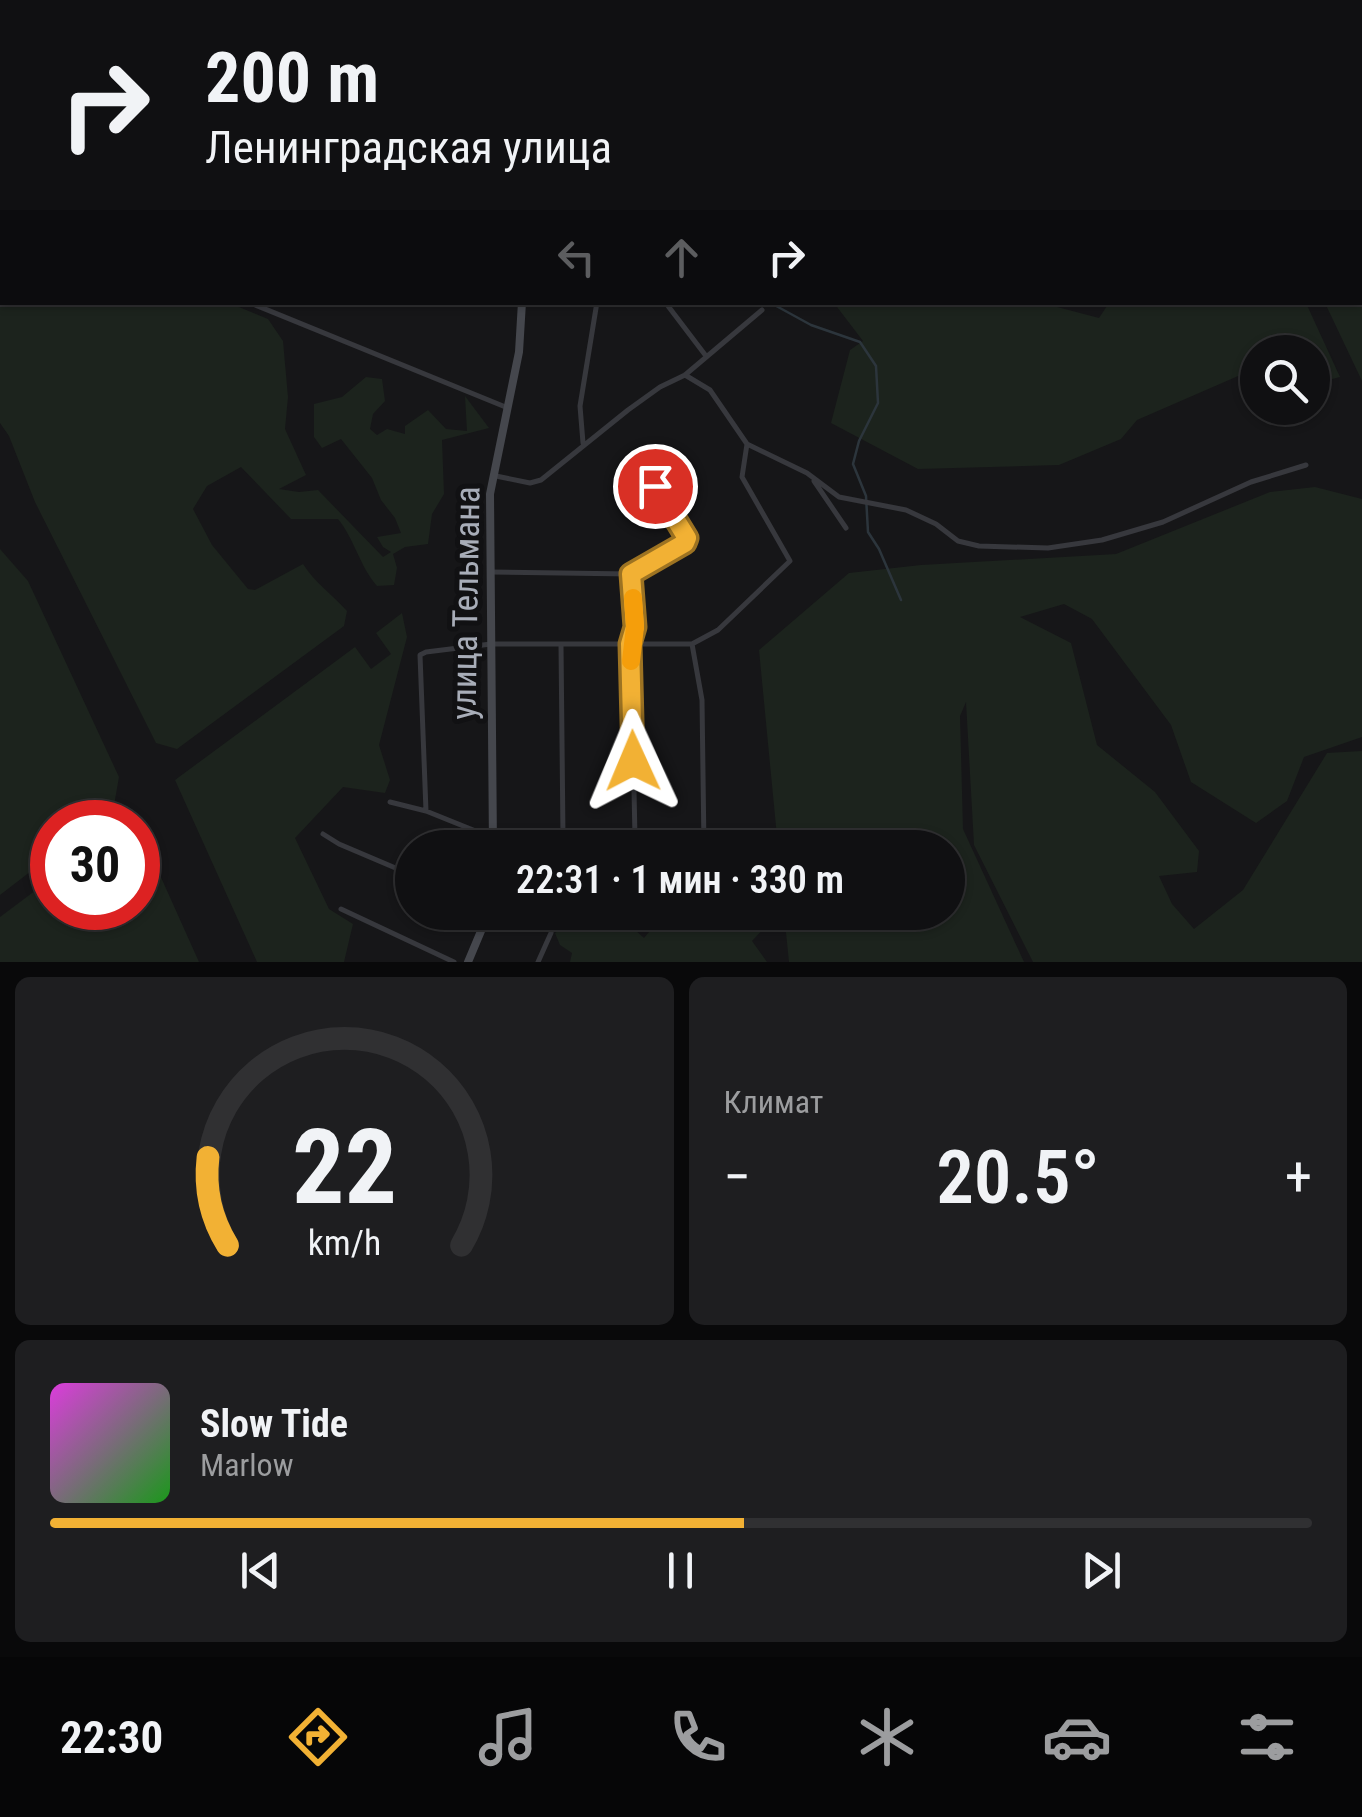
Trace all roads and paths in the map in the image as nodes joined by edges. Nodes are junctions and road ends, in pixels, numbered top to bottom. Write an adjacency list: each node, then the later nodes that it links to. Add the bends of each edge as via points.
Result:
1 (255, 305): 8 (street)
2 (522, 305): 8 (street, улица Тельмана)
3 (596, 305): 9 (street, via 580,406)
4 (666, 305): 6 (street)
5 (762, 310): 6 (street)
6 (706, 356): 7 (street)
7 (685, 375): 9 (street); 10 (street, via 710,390)
8 (508, 408): 13 (street, улица Тельмана)
9 (583, 444): 13 (street, via 530,484)
10 (747, 444): 12 (street); 20 (street, via 742,477 790,561 718,630)
11 (1306, 465): 12 (street, via 1163,522 1048,548 958,541 906,510 839,497)
12 (808, 473): 15 (street)
13 (494, 475): 16 (street, улица Тельмана)
14 (655, 486): 17 (street, via 687,538)
15 (846, 528)
16 (488, 572): 17 (street); 18 (street, улица Тельмана)
17 (631, 574): 19 (street)
18 (491, 644): 21 (street); 23 (street, via 420,655); 25 (street, улица Тельмана)
19 (630, 644): 20 (street); 21 (street); 27 (street)
20 (692, 644): 28 (street, via 702,700)
21 (561, 645): 26 (street)
22 (390, 802): 23 (street)
23 (426, 811): 24 (street)
24 (467, 830)
25 (493, 830)
26 (564, 830)
27 (635, 830)
28 (704, 830)
29 (323, 834): 30 (street)
30 (395, 868)
31 (341, 909): 34 (street)
32 (481, 930): 35 (street)
33 (552, 930): 36 (street)
34 (454, 962)
35 (468, 962)
36 (538, 962)

